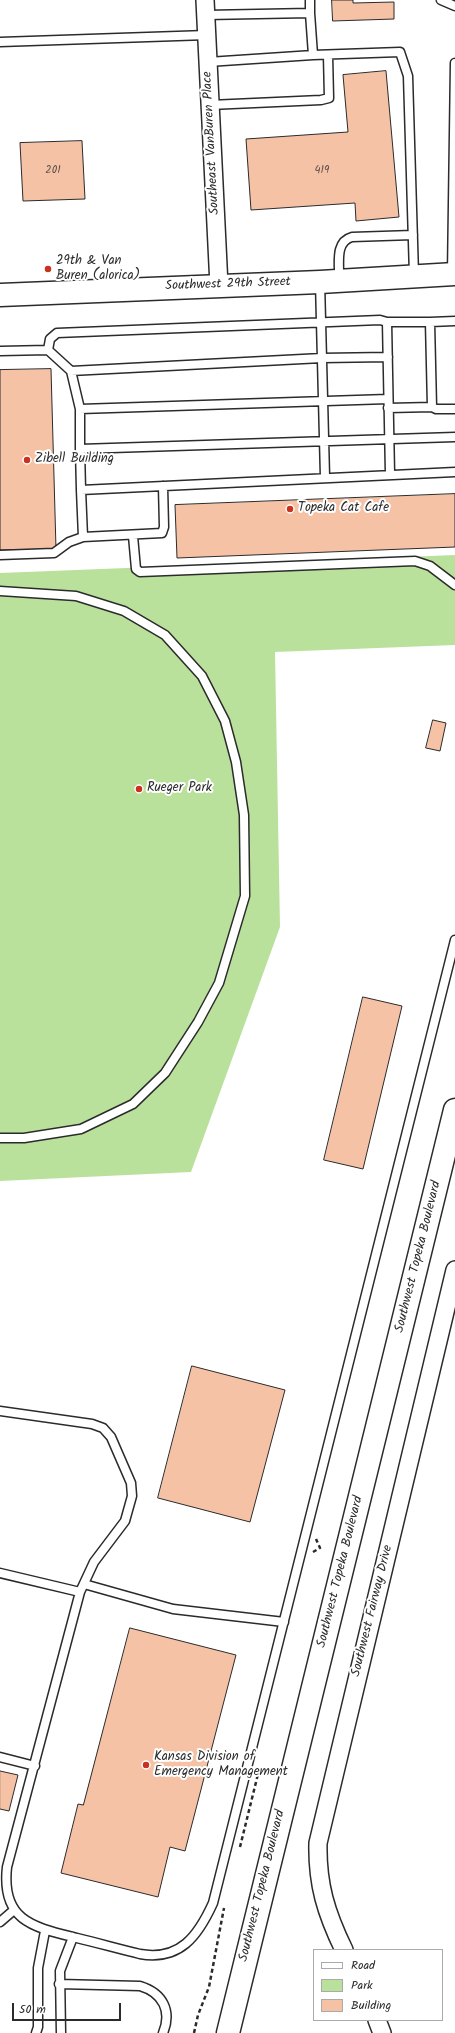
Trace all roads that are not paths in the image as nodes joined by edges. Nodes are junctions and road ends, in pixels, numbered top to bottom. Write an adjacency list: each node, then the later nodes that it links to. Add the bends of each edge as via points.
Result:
1 (310, 0): 5 (lane)
2 (441, 0): 3 (lane)
3 (455, 6)
4 (205, 8): 5 (lane); 6 (street, Southeast VanBuren Place)
5 (310, 13): 8 (lane)
6 (207, 35): 7 (lane); 10 (street, Southeast VanBuren Place)
7 (0, 42)
8 (313, 55): 9 (lane); 10 (lane)
9 (328, 55): 12 (lane, via 329,98); 14 (lane, via 400,52 404,60 408,76)
10 (208, 62): 12 (street, Southeast VanBuren Place)
11 (455, 63): 13 (lane)
12 (210, 104): 18 (street, Southeast VanBuren Place)
13 (454, 165): 15 (lane)
14 (412, 234): 16 (lane); 17 (lane, via 345,239 340,246)
15 (454, 274): 16 (main road, Southwest 29th Street)
16 (414, 276): 17 (main road, Southwest 29th Street)
17 (330, 281): 18 (main road, Southwest 29th Street); 21 (lane)
18 (219, 286): 19 (main road, Southwest 29th Street)
19 (0, 295)
20 (455, 321): 23 (lane)
21 (322, 322): 22 (lane); 24 (lane, via 57,333 50,339); 27 (lane)
22 (387, 322): 23 (lane); 26 (lane)
23 (430, 322): 31 (lane)
24 (48, 350): 25 (lane); 28 (lane)
25 (0, 351)
26 (388, 357): 27 (lane); 29 (lane)
27 (322, 358): 28 (lane); 30 (lane)
28 (71, 371): 33 (lane)
29 (388, 398): 30 (lane); 32 (lane)
30 (322, 401): 33 (lane); 37 (lane)
31 (432, 407): 32 (lane); 34 (lane)
32 (388, 408): 36 (lane)
33 (80, 409): 38 (lane)
34 (455, 409)
35 (455, 437): 36 (lane)
36 (389, 438): 37 (lane); 40 (lane)
37 (324, 440): 38 (lane); 41 (lane)
38 (80, 450): 43 (lane)
39 (455, 472): 40 (lane)
40 (390, 474): 41 (lane)
41 (325, 477): 42 (lane)
42 (163, 486): 43 (lane); 44 (lane, via 162,533)
43 (81, 490): 45 (lane)
44 (133, 536): 45 (lane); 47 (lane, via 136,569 140,572 415,561 430,566)
45 (83, 537): 46 (lane, via 69,542 54,553)
46 (0, 555)
47 (455, 585)
48 (0, 591): 51 (lane, via 76,596 124,611 165,635 202,676 225,721 236,762 244,815 245,896 219,983 198,1022 165,1073 133,1104 81,1129 24,1138)
49 (455, 940): 57 (lane)
50 (455, 1110): 70 (main road, Southwest Topeka Boulevard)
51 (0, 1138)
52 (455, 1270): 64 (street, Southwest Fairway Drive, via 320,1829 317,1863 319,1883 331,1924)
53 (0, 1411): 55 (lane, via 92,1424 103,1428 111,1437 132,1483 132,1496 125,1521 94,1562)
54 (0, 1573): 56 (lane)
55 (84, 1584): 56 (lane); 57 (lane, via 173,1609)
56 (80, 1592): 59 (lane)
57 (284, 1622): 63 (lane, via 213,1903 199,1930 187,1944 169,1953 154,1956)
58 (0, 1757): 59 (lane)
59 (35, 1766): 60 (lane, via 7,1867 6,1893)
60 (14, 1910): 61 (lane); 62 (lane, via 28,1923)
61 (0, 1922)
62 (45, 1931): 63 (lane); 67 (lane, via 38,1968)
63 (73, 1937): 65 (lane, via 60,1971)
64 (344, 1949)
65 (59, 1984): 68 (lane); 69 (lane, via 140,1986 150,1990 158,1995 165,2006 168,2017)
66 (377, 2021): 71 (street)
67 (36, 2033)
68 (61, 2033)
69 (163, 2033)
70 (228, 2033)
71 (382, 2033)

